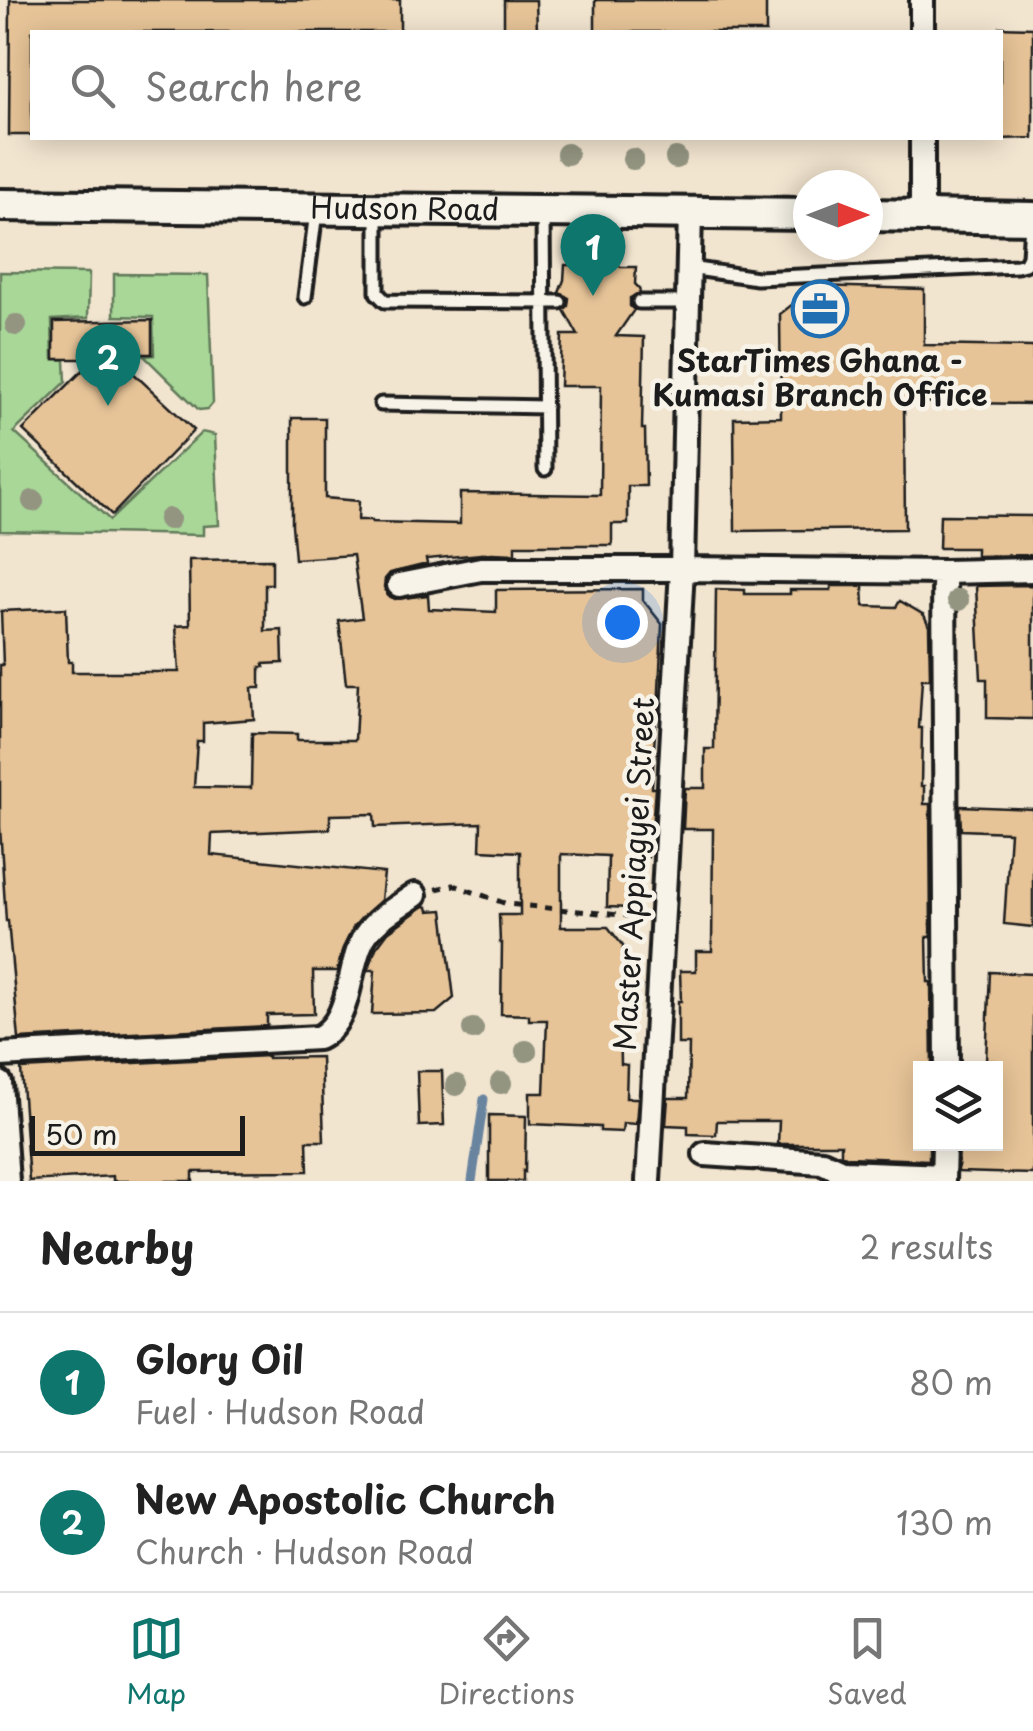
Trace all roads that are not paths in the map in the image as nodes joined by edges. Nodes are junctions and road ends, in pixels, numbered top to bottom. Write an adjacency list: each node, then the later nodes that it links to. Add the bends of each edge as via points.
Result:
1 (922, 0): 2 (street)
2 (922, 30)
3 (922, 140): 11 (street)
4 (0, 205): 5 (street, Hudson Road)
5 (316, 208): 6 (street, Hudson Road); 14 (lane)
6 (376, 208): 7 (street, Hudson Road); 15 (lane, via 377,293 385,301)
7 (543, 210): 8 (street, Hudson Road); 15 (lane)
8 (690, 211): 9 (street, Hudson Road); 13 (street, Master Appiagyei Street)
9 (793, 214)
10 (883, 215): 11 (street)
11 (922, 216): 12 (street)
12 (1032, 218): 13 (lane, via 1029,256 1016,266 757,278)
13 (688, 268): 18 (street, Master Appiagyei Street)
14 (305, 297)
15 (545, 302): 16 (lane); 20 (lane)
16 (560, 302)
17 (639, 302): 18 (lane)
18 (688, 302): 22 (street, Master Appiagyei Street)
19 (381, 404): 20 (lane)
20 (545, 407): 21 (lane)
21 (545, 469)
22 (682, 569): 24 (street); 25 (street, via 481,569); 34 (street, Master Appiagyei Street)
23 (1033, 570): 24 (street)
24 (944, 572): 28 (street)
25 (399, 585)
26 (415, 895): 27 (street, via 373,924 362,940 342,1008 331,1032 318,1038)
27 (0, 1055)
28 (947, 1061)
29 (0, 1083): 33 (street)
30 (944, 1151): 32 (street)
31 (705, 1154): 32 (street)
32 (943, 1178)
33 (7, 1181)
34 (648, 1181)

